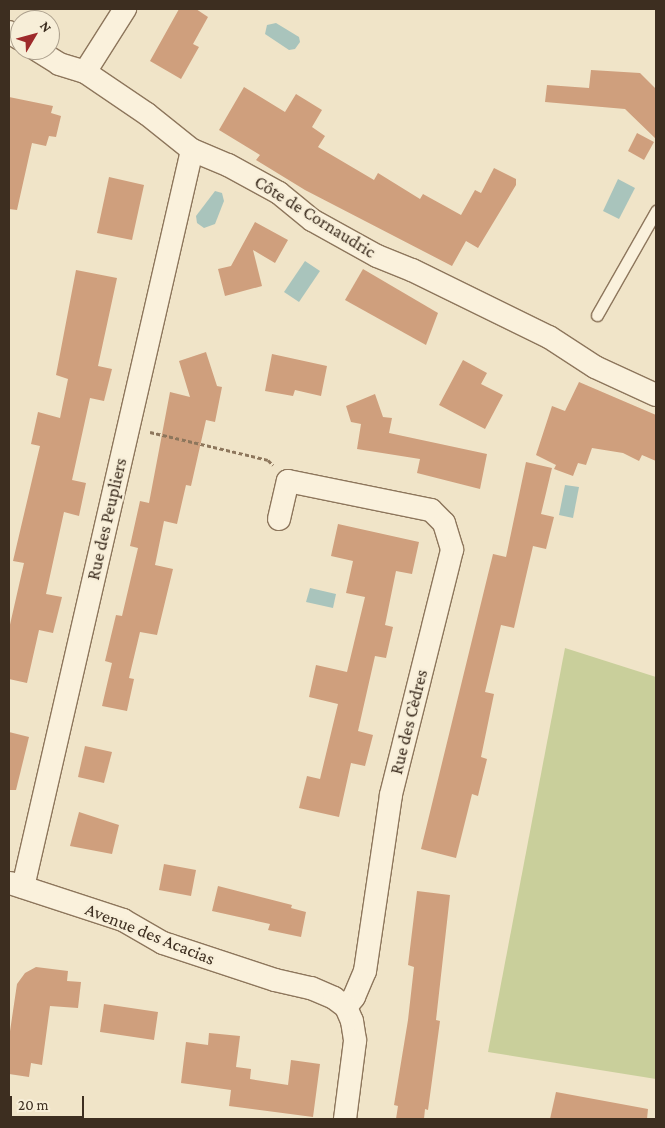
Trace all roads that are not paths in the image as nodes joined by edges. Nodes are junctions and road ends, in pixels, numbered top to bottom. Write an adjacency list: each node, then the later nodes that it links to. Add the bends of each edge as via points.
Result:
1 (125, 9): 3 (street)
2 (53, 60): 3 (street, Côte de Cornaudric)
3 (85, 72): 4 (street, Côte de Cornaudric, via 147,114)
4 (192, 150): 7 (street, Côte de Cornaudric, via 228,165 279,193 312,220 377,256 541,332 595,367); 9 (street, Rue des Peupliers)
5 (656, 211): 6 (lane)
6 (597, 315)
7 (656, 395)
8 (279, 520): 10 (street, Rue des Cèdres, via 288,481 431,510 444,523 452,550 391,795 365,971)
9 (16, 885): 10 (street, Avenue des Acacias, via 123,920 163,943 275,980 311,988)
10 (346, 1007): 11 (street, via 355,1042)
11 (345, 1119)

